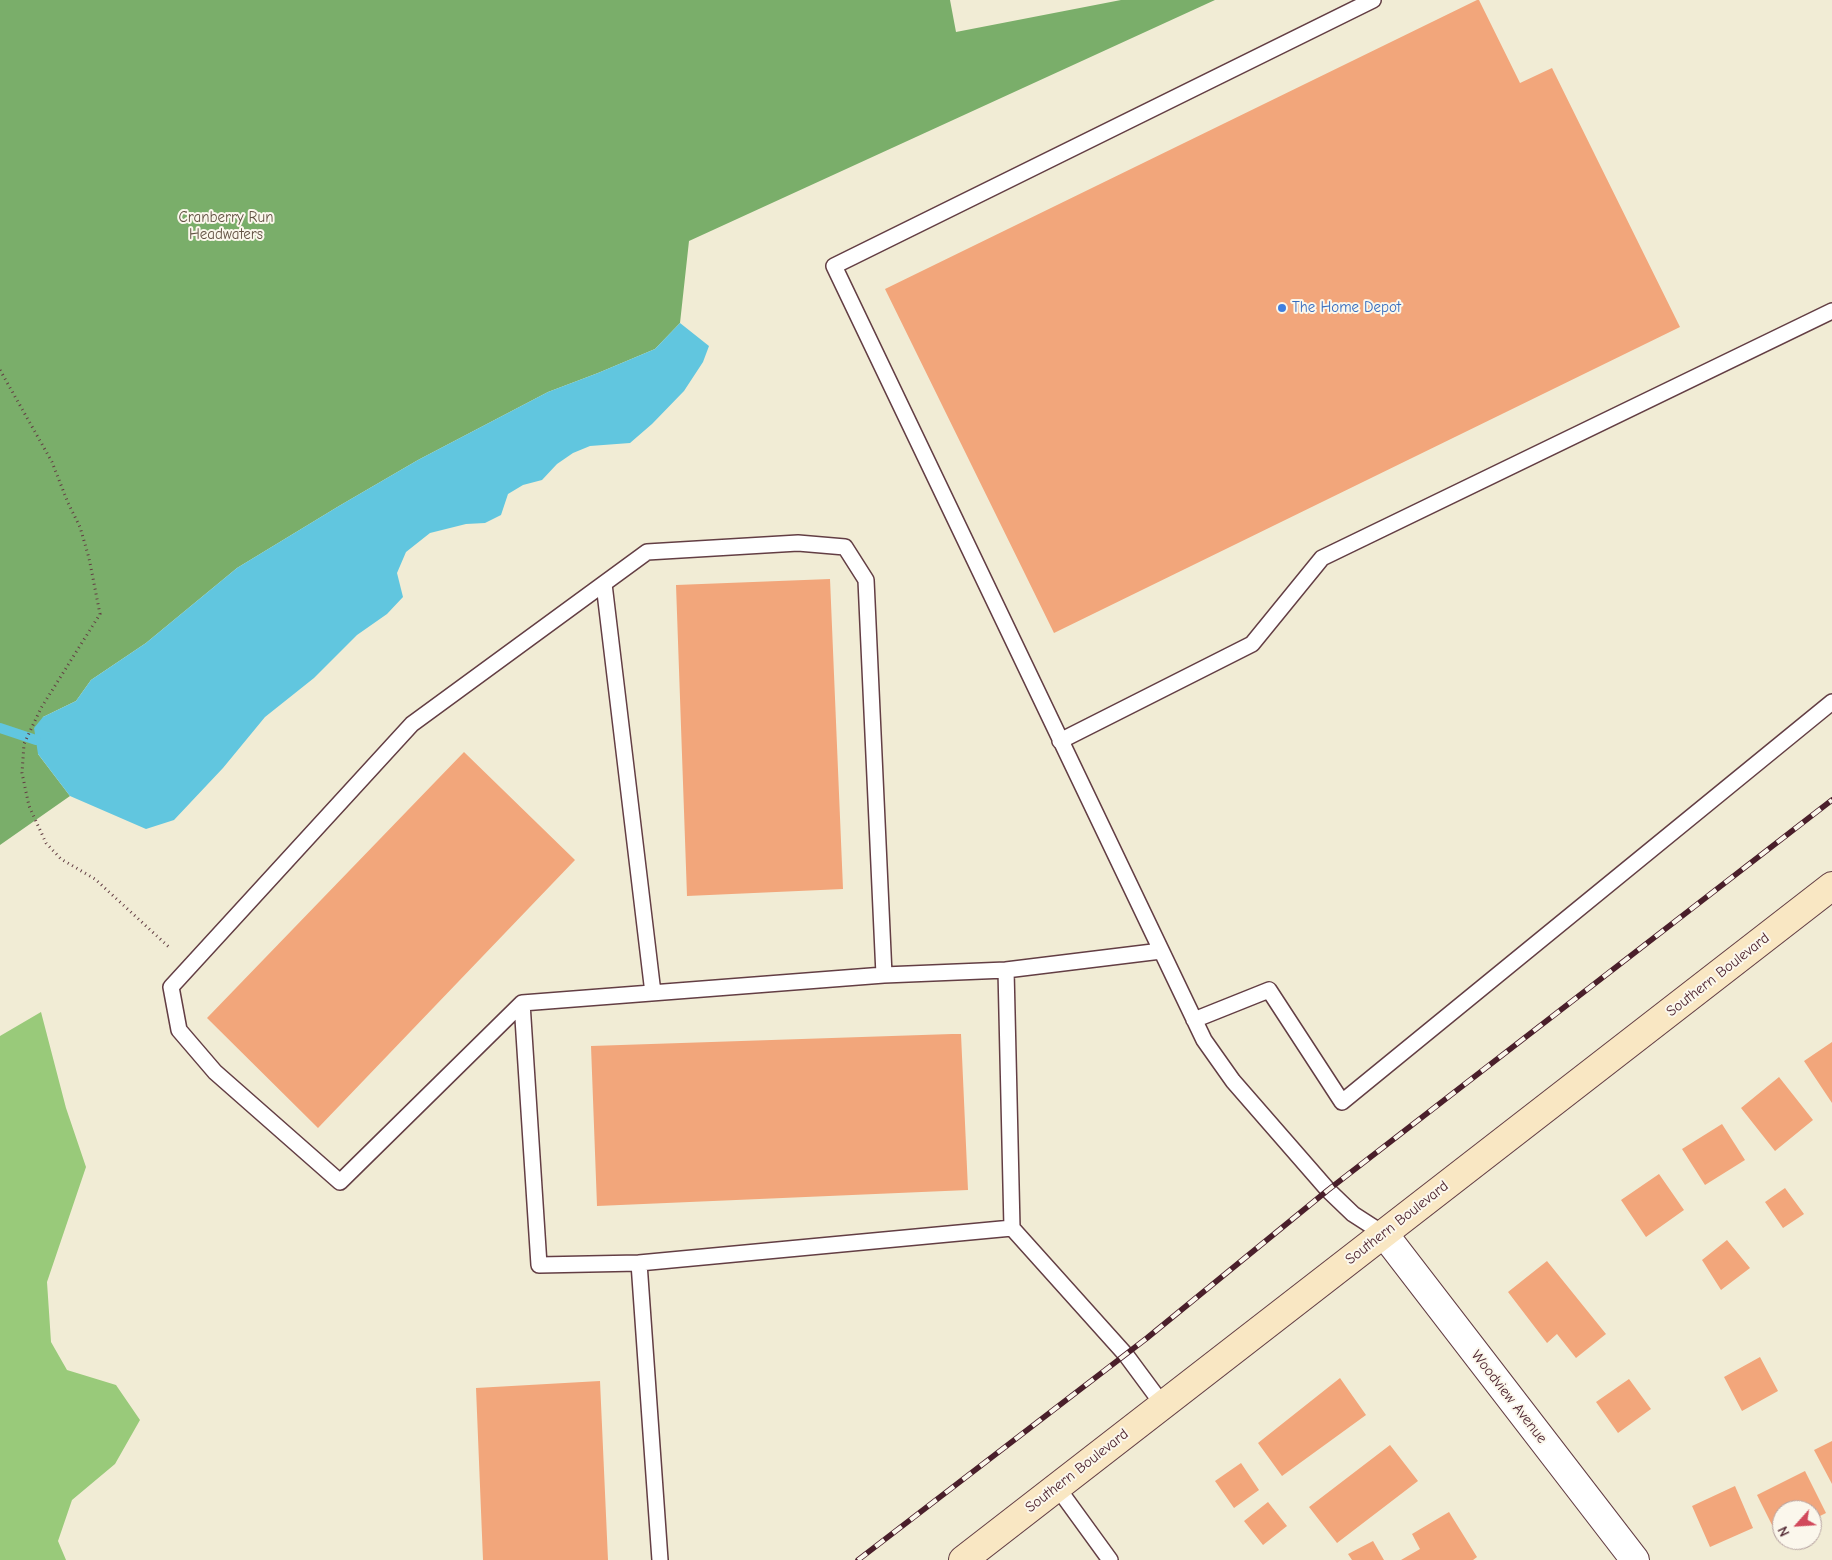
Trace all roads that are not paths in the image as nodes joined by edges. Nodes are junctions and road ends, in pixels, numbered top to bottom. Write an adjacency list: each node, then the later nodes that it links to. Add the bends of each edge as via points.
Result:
1 (1373, 0): 5 (lane, via 834,266)
2 (1832, 311): 5 (lane, via 1322,558 1252,644)
3 (604, 584): 9 (lane, via 647,552 798,543 845,547 866,580); 10 (lane); 11 (lane, via 412,724 171,987 180,1030 214,1072 340,1182)
4 (1832, 702): 12 (lane, via 1342,1102 1269,990)
5 (1060, 741): 7 (lane)
6 (1832, 886): 14 (street, Southern Boulevard)
7 (1161, 951): 8 (lane); 12 (lane)
8 (1006, 970): 9 (lane); 13 (lane)
9 (884, 975): 10 (lane)
10 (652, 993): 11 (lane)
11 (522, 1003): 15 (lane, via 538,1265)
12 (1194, 1020): 14 (lane, via 1233,1081 1328,1190 1353,1214)
13 (1012, 1228): 15 (lane); 16 (lane, via 1126,1355)
14 (1384, 1234): 16 (street, Southern Boulevard); 21 (street, Woodview Avenue)
15 (639, 1263): 18 (lane)
16 (1163, 1405): 17 (street, Southern Boulevard)
17 (1057, 1487): 19 (street, Southern Boulevard); 20 (lane)
18 (660, 1560)
19 (963, 1560)
20 (1110, 1560)
21 (1635, 1560)

